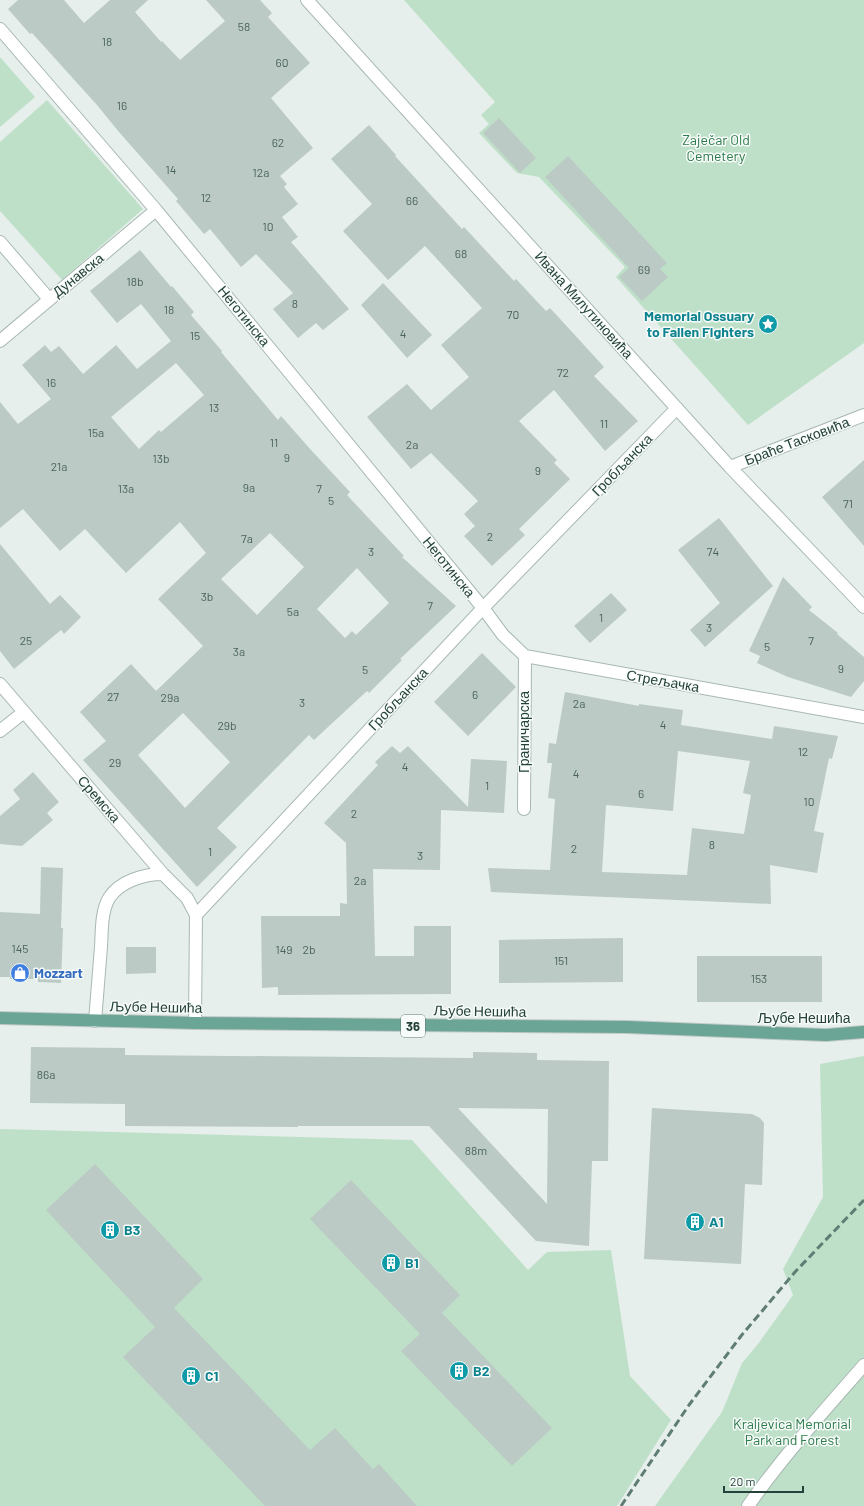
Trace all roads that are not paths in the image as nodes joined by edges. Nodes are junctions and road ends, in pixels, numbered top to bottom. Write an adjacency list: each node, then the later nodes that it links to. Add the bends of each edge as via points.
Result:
1 (307, 0): 7 (street, Ивана Милутиновића)
2 (0, 28): 3 (street, Неготинска)
3 (156, 210): 5 (street, Дунавска); 11 (street, Неготинска)
4 (0, 242): 5 (street)
5 (49, 299): 6 (street, Дунавска)
6 (0, 341)
7 (678, 408): 9 (street, Ивана Милутиновића); 11 (street, Гробљанска)
8 (864, 415): 9 (street, Браће Тасковића)
9 (730, 467): 10 (street, Ивана Милутиновића)
10 (864, 607)
11 (483, 608): 12 (street, via 503,635); 19 (street, Гробљанска)
12 (525, 656): 15 (street, Стрељачка); 17 (street, Граничарска)
13 (0, 684): 14 (street, Сремска)
14 (24, 712): 16 (street); 18 (street, Сремска)
15 (864, 717)
16 (0, 730)
17 (524, 809)
18 (163, 874): 19 (street, Сремска, via 187,898); 21 (street, via 148,875 127,882 109,899 104,917)
19 (196, 915): 22 (street)
20 (0, 1018): 21 (main road, Љубе Нешића / 36)
21 (95, 1020): 22 (main road, Љубе Нешића / 36)
22 (194, 1023): 23 (main road, Љубе Нешића / 36, via 627,1027 826,1035)
23 (864, 1032)
24 (864, 1365): 25 (street, via 821,1413)
25 (748, 1506)

